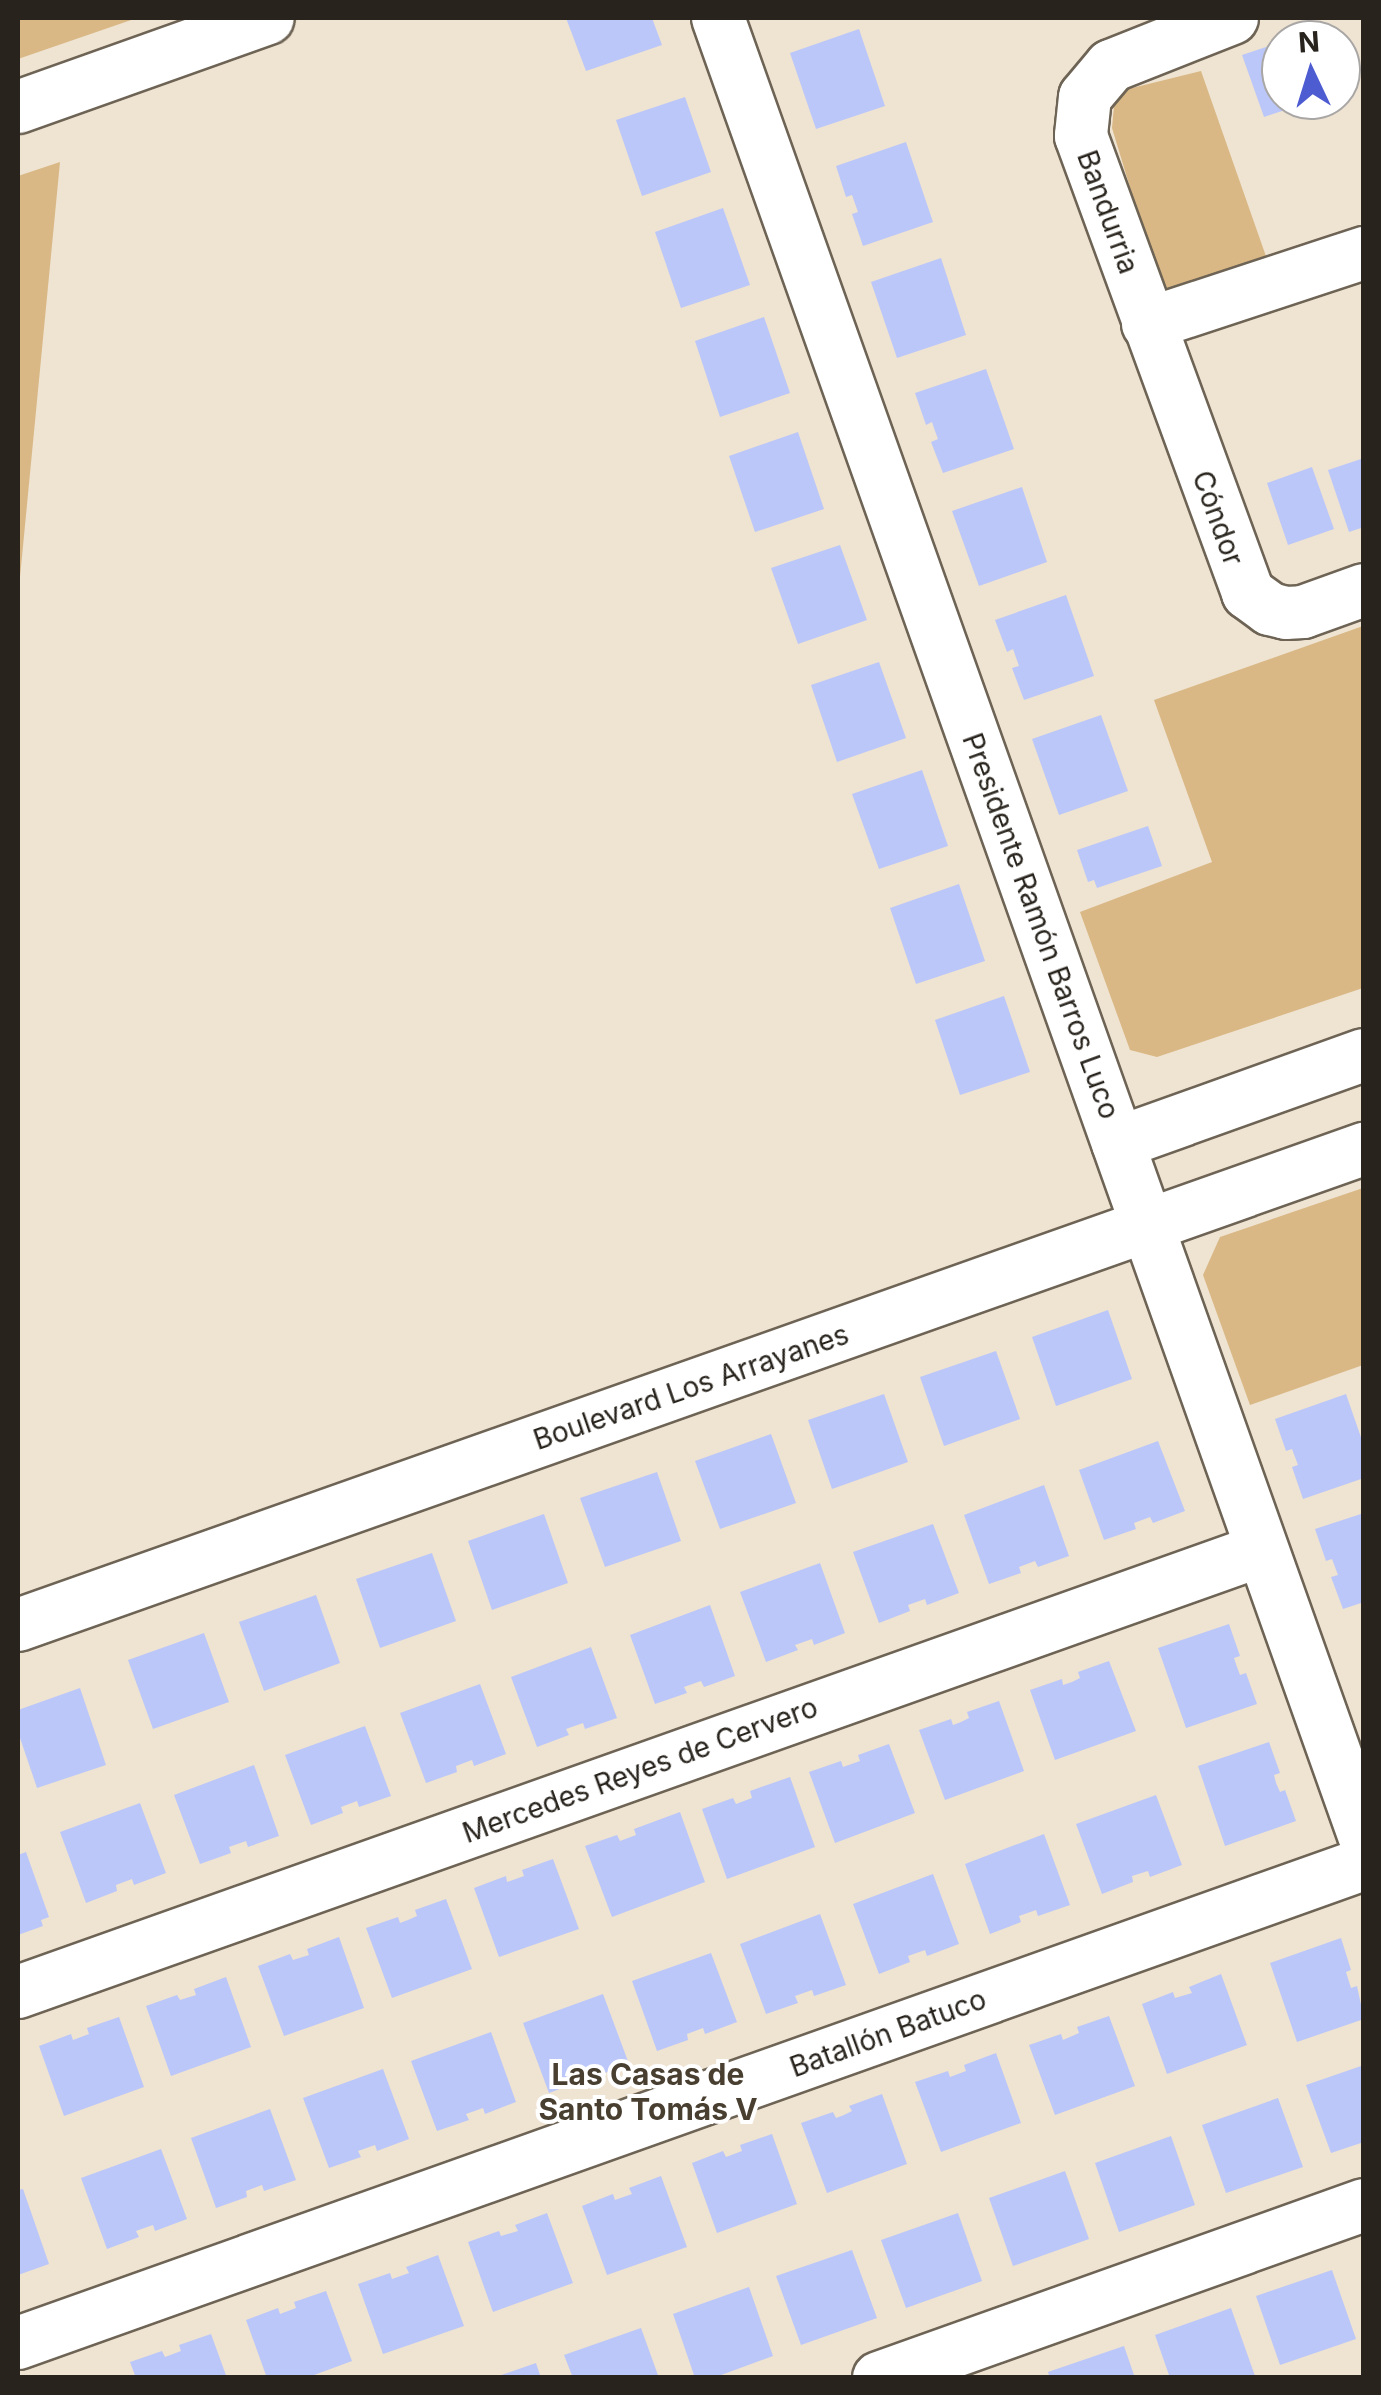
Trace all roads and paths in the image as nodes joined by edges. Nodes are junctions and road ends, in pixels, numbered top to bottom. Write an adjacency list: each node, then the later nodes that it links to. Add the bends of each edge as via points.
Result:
1 (268, 18): 4 (street)
2 (718, 18): 9 (street, Presidente Ramón Barros Luco)
3 (1232, 18): 6 (street, Bandurria, via 1111,66 1085,97 1081,136)
4 (18, 108)
5 (1364, 253): 6 (street)
6 (1148, 324): 7 (street, Cóndor, via 1248,593 1286,613)
7 (1364, 590)
8 (1364, 1055): 9 (street)
9 (1118, 1142): 11 (street, Presidente Ramón Barros Luco)
10 (1364, 1148): 11 (street, Boulevard Los Arrayanes)
11 (1147, 1226): 12 (street, Presidente Ramón Barros Luco); 13 (street, Boulevard Los Arrayanes)
12 (1262, 1550): 14 (street, Presidente Ramón Barros Luco); 16 (street, Mercedes Reyes de Cervero)
13 (18, 1625)
14 (1364, 1835)
15 (1364, 1864): 18 (street, Batallón Batuco)
16 (18, 1992)
17 (1364, 2205): 19 (street)
18 (18, 2343)
19 (879, 2378)

